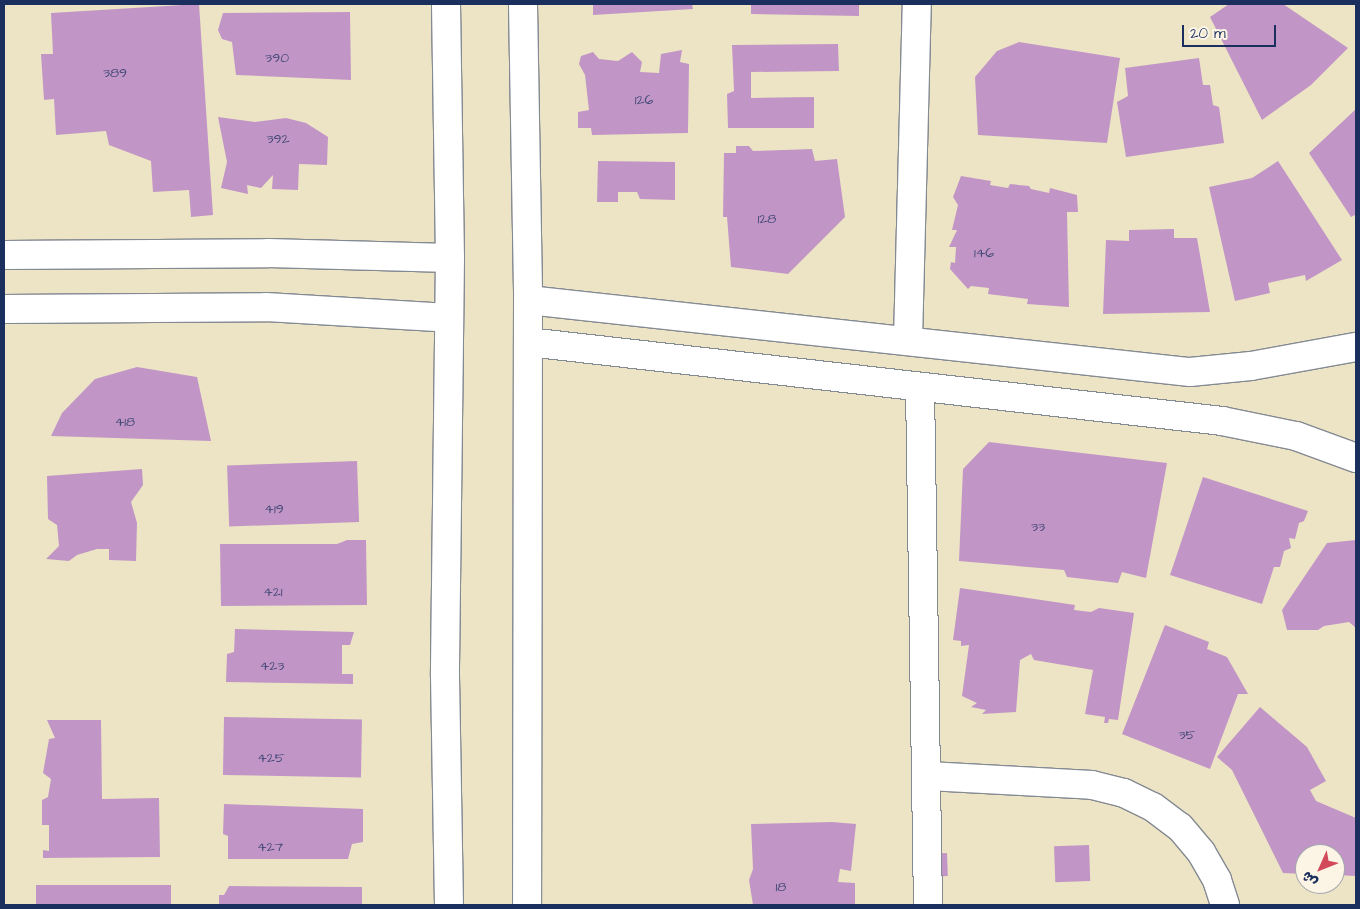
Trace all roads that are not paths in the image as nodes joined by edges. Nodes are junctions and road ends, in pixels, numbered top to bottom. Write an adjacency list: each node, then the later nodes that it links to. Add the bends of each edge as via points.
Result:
1 (446, 4): 5 (street)
2 (523, 4): 6 (street)
3 (918, 4): 9 (street)
4 (4, 255): 5 (street, via 268,253)
5 (450, 258): 8 (street)
6 (528, 300): 9 (street); 10 (street)
7 (4, 309): 8 (street, via 266,307)
8 (449, 318): 15 (street, via 445,676)
9 (908, 340): 11 (street, via 1190,372 1251,366)
10 (528, 342): 12 (street); 16 (street)
11 (1356, 347)
12 (920, 387): 13 (street, via 1232,423 1296,436); 14 (street)
13 (1356, 458)
14 (928, 776): 17 (street); 18 (street, via 1092,785 1124,792 1153,807 1180,827 1201,852 1217,880)
15 (449, 905)
16 (527, 905)
17 (928, 905)
18 (1225, 905)

